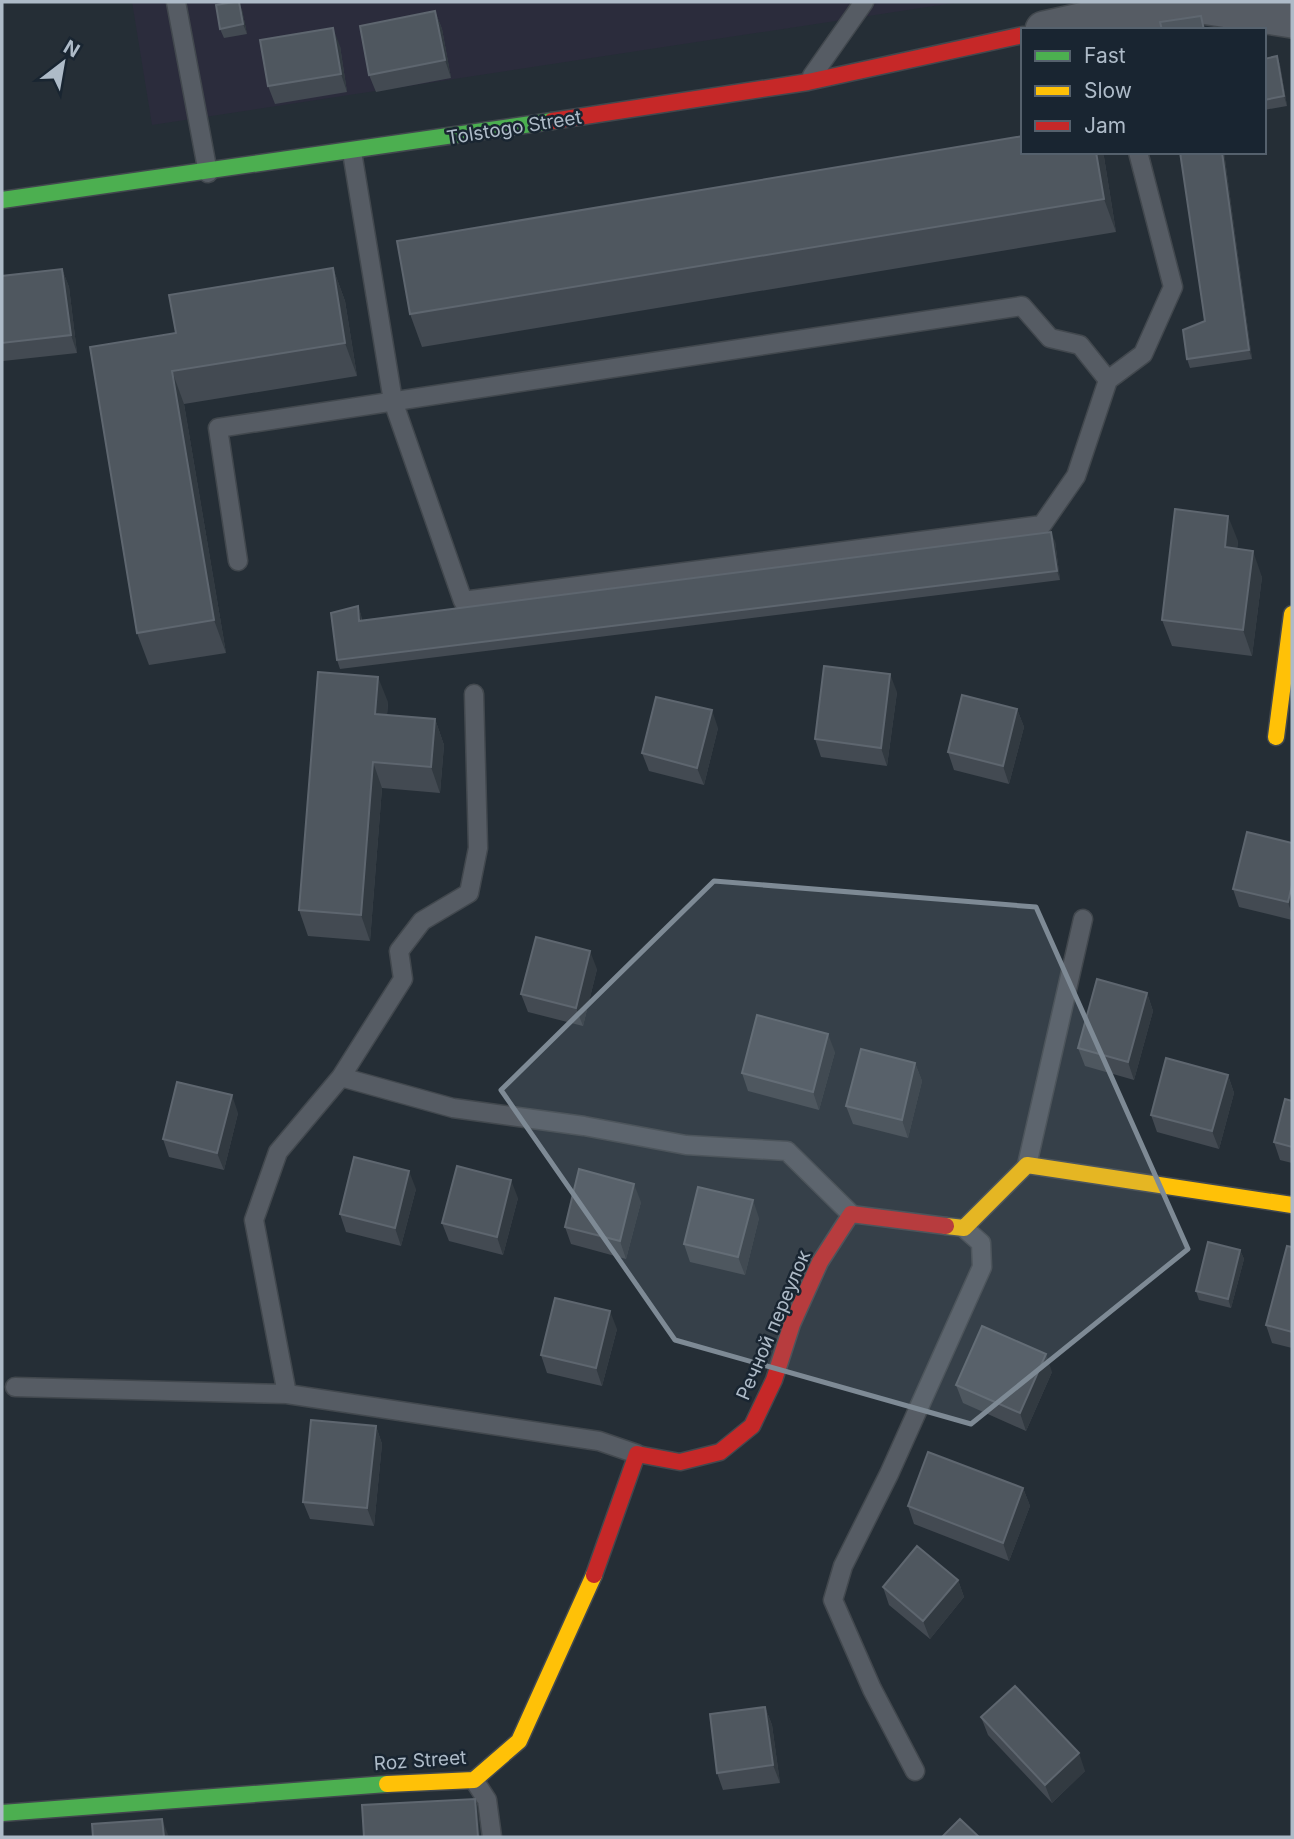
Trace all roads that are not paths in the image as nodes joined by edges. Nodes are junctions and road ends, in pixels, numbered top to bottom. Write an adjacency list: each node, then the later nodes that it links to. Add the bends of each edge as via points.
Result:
1 (176, 2): 10 (lane)
2 (864, 2): 7 (lane)
3 (1292, 19): 4 (street, via 1196,4)
4 (1105, 23): 5 (street)
5 (1061, 28)
6 (1021, 34): 7 (street, Tolstogo Street)
7 (808, 82): 8 (street, Tolstogo Street)
8 (352, 152): 10 (street, Tolstogo Street); 13 (lane)
9 (1139, 154): 12 (lane, via 1172,287 1143,354)
10 (208, 173): 11 (street, Tolstogo Street)
11 (2, 200)
12 (1108, 380): 13 (lane, via 1080,345 1050,338 1022,306); 13 (lane, via 1076,476 1042,525 463,601)
13 (393, 401): 14 (lane, via 218,428)
14 (238, 561)
15 (1292, 614): 17 (street)
16 (474, 694): 19 (lane, via 478,848 469,892 422,921 399,951 403,979)
17 (1276, 737)
18 (1083, 919): 20 (lane)
19 (341, 1077): 22 (lane, via 453,1108 686,1145 787,1152); 25 (lane, via 278,1152 254,1220)
20 (1027, 1165): 21 (street); 23 (street)
21 (1292, 1205)
22 (851, 1214): 23 (street); 26 (street, Речной переулок, via 792,1324 774,1380 752,1426 720,1452 680,1462)
23 (964, 1228): 27 (lane, via 981,1243 982,1268 843,1566 833,1600)
24 (15, 1387): 25 (lane)
25 (287, 1394): 26 (lane, via 599,1441)
26 (637, 1454): 28 (street, Roz Street, via 597,1569 519,1741)
27 (915, 1771)
28 (474, 1780): 29 (street, Roz Street); 30 (lane, via 487,1800)
29 (2, 1813)
30 (492, 1837)

